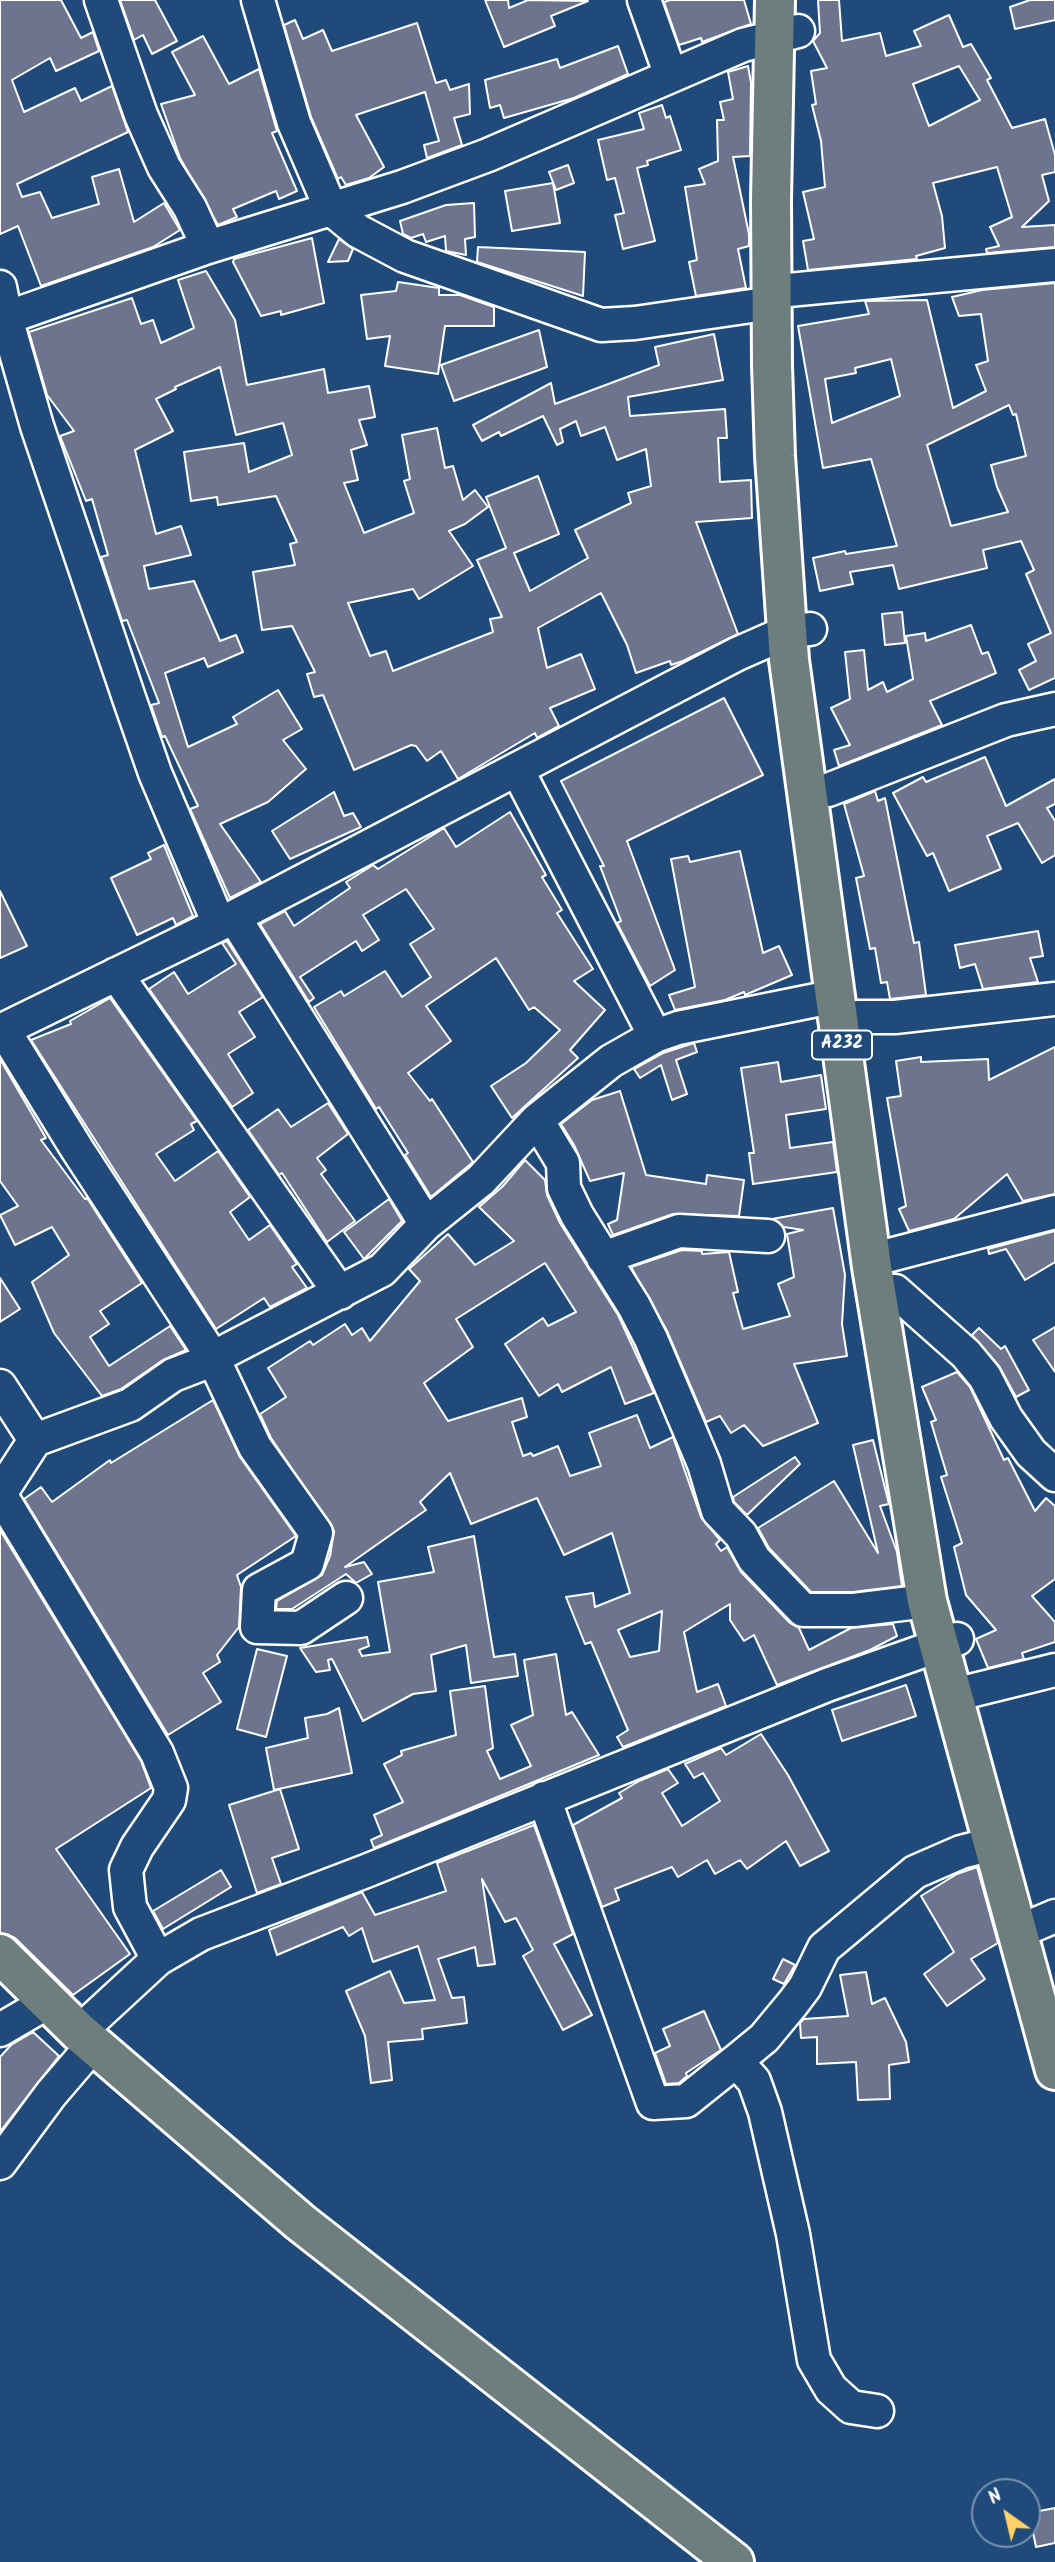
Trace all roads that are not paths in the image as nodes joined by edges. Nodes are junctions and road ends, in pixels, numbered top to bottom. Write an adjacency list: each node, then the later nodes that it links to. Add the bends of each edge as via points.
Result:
1 (101, 0): 7 (street, via 141,115)
2 (258, 0): 6 (street, via 294,123)
3 (644, 0): 5 (street)
4 (786, 16): 5 (street); 10 (main road, A232)
5 (671, 76): 6 (street, via 488,155)
6 (331, 209): 7 (street); 10 (street, via 358,231 405,256 601,325)
7 (208, 247): 11 (street)
8 (1055, 265): 10 (street)
9 (0, 287): 11 (street)
10 (780, 297): 12 (main road, A232, via 789,367)
11 (3, 319): 16 (street, via 155,773)
12 (798, 631): 14 (street, via 737,654); 15 (main road, A232); 19 (main road, A232)
13 (1055, 709): 15 (street, via 1006,720)
14 (518, 771): 16 (street); 21 (street)
15 (828, 790): 19 (main road, A232)
16 (226, 920): 17 (street); 24 (street)
17 (116, 974): 20 (street); 28 (street)
18 (1055, 999): 19 (street, via 895,1017)
19 (847, 1006): 21 (street, via 678,1028); 27 (main road, A232); 35 (main road, A232, via 872,1267)
20 (2, 1030): 29 (street)
21 (655, 1036): 22 (street, via 611,1061)
22 (537, 1120): 24 (street, via 481,1180); 26 (street, via 564,1163 564,1188)
23 (1055, 1212): 27 (street)
24 (426, 1224): 28 (street, via 382,1270)
25 (768, 1236): 26 (street, via 679,1231)
26 (603, 1258): 35 (street, via 651,1339 704,1464 718,1511 773,1582 803,1610 853,1610)
27 (892, 1273): 32 (street, via 985,1377 1006,1418 1031,1453); 36 (main road, A232)
28 (340, 1293): 29 (street)
29 (213, 1358): 31 (street, via 173,1375 130,1405); 34 (street, via 255,1447 316,1534 307,1564 259,1590 257,1627 301,1628)
30 (0, 1386): 31 (street)
31 (35, 1440): 33 (street)
32 (1055, 1475)
33 (0, 1494): 43 (street, via 157,1752 171,1788 169,1800 126,1870 130,1907)
34 (346, 1598)
35 (927, 1601): 36 (main road, A232)
36 (947, 1643): 38 (main road, A232); 39 (street, via 827,1685); 40 (main road, A232)
37 (1055, 1670): 38 (street)
38 (970, 1691): 41 (main road, A232)
39 (544, 1798): 43 (street, via 201,1934); 48 (street, via 653,2103 686,2101)
40 (992, 1844): 48 (street, via 915,1872 824,1948 793,2003 764,2038); 49 (main road, A232)
41 (1044, 1920): 44 (main road, A232)
42 (0, 1954): 45 (main road)
43 (158, 1959): 47 (street)
44 (1055, 1996)
45 (48, 2002): 46 (street); 47 (main road)
46 (0, 2030)
47 (86, 2039): 50 (street); 52 (main road, via 310,2230)
48 (736, 2061): 51 (street, via 754,2081 765,2112 793,2234 814,2360 831,2389 851,2407)
49 (1055, 2070)
50 (0, 2163)
51 (877, 2411)
52 (734, 2562)

